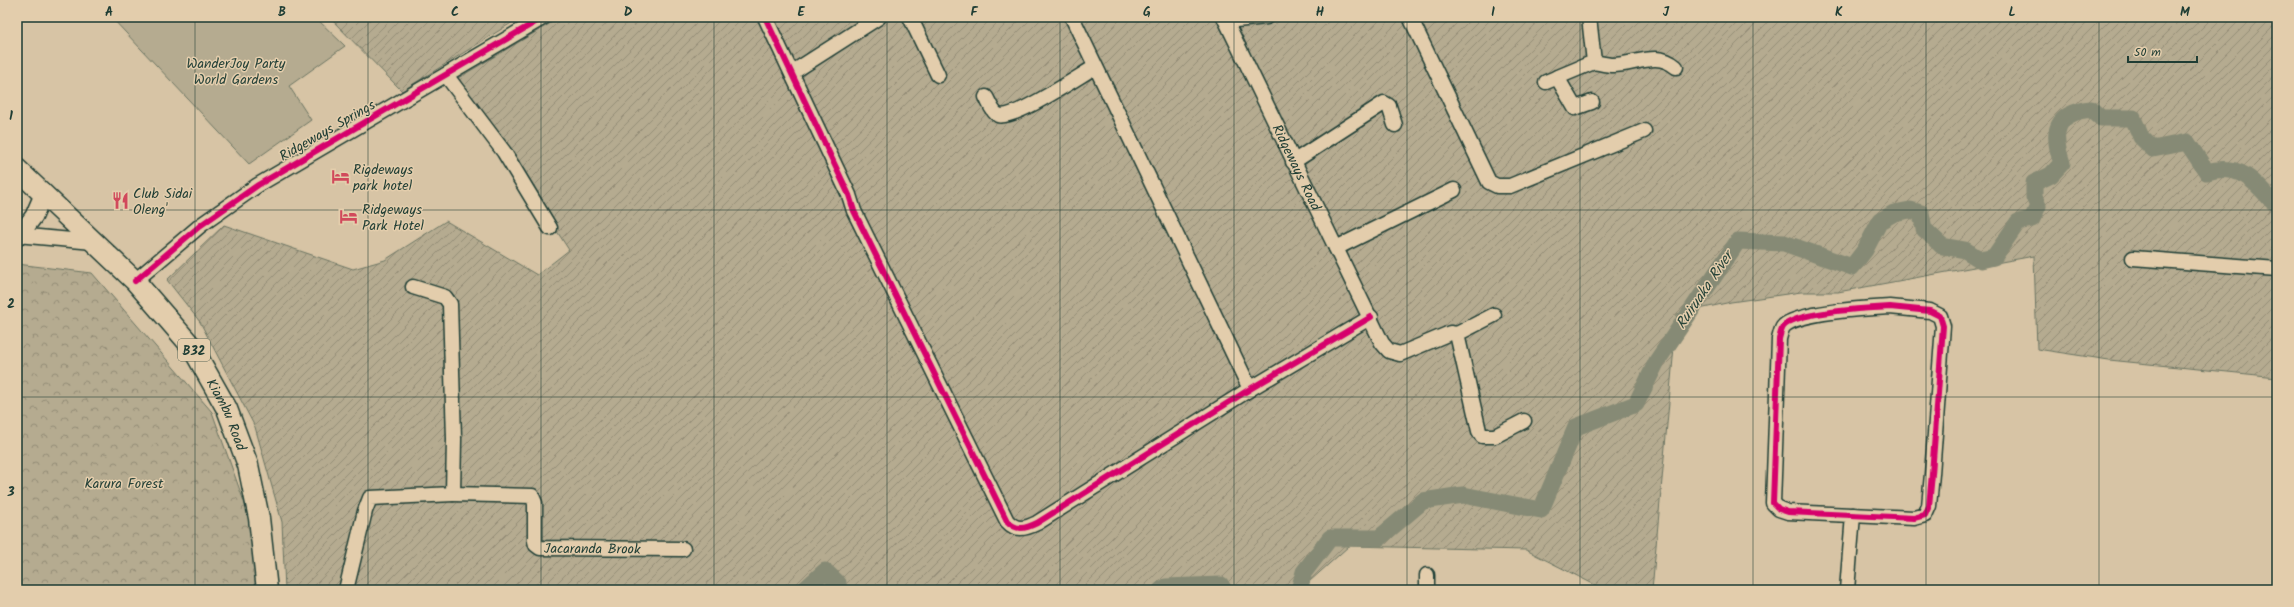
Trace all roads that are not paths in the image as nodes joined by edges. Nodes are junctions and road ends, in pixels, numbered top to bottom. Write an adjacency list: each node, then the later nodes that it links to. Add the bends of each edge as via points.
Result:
1 (544, 17): 14 (street, Ridgeways Springs)
2 (766, 17): 13 (street)
3 (879, 17): 13 (street)
4 (910, 17): 15 (street)
5 (1072, 17): 11 (street)
6 (1266, 17): 9 (street)
7 (1410, 17): 19 (street, via 1489,182 1497,186 1510,186)
8 (1589, 17): 10 (street)
9 (1225, 19): 20 (street, Ridgeways Road)
10 (1594, 62): 12 (street, via 1613,65 1658,59 1670,62); 17 (street, via 1552,80 1575,108)
11 (1095, 67): 16 (street, via 1022,110 1007,115 998,115); 35 (street)
12 (1676, 67)
13 (793, 72): 35 (street, via 854,211 1010,524 1021,528 1037,523)
14 (446, 75): 24 (street, via 504,152); 30 (street, Ridgeways Springs, via 252,188 201,225)
15 (938, 75)
16 (986, 97)
17 (1592, 102)
18 (1395, 125): 20 (street, via 1389,106 1384,103)
19 (1644, 131)
20 (1293, 162): 27 (street, Ridgeways Road)
21 (17, 169): 23 (highway, Kiambu Road / B32)
22 (1454, 190): 27 (street)
23 (43, 195): 25 (main road, via 34,216); 26 (highway, Kiambu Road / B32)
24 (550, 228)
25 (18, 235): 26 (street)
26 (93, 242): 30 (highway, Kiambu Road / B32)
27 (1336, 248): 33 (street, Ridgeways Road)
28 (2133, 258): 29 (street)
29 (2277, 269)
30 (135, 281): 41 (highway, Kiambu Road / B32, via 192,347 227,409 243,451 255,496)
31 (413, 287): 37 (street, via 445,297 450,304)
32 (1494, 315): 34 (street, Ridgeways Road)
33 (1371, 317): 34 (street, Ridgeways Road, via 1382,343 1389,351 1400,354 1450,333); 35 (street)
34 (1458, 334): 36 (street, via 1482,436 1495,436)
35 (1250, 389)
36 (1524, 422)
37 (453, 494): 39 (street, Jacaranda Brook, via 532,496 535,503 534,541 540,548); 42 (street, Jacaranda Brook, via 370,498)
38 (1853, 515): 38 (street, via 1788,512 1779,509 1774,503 1780,339 1783,327 1794,320 1830,312 1890,307 1930,311 1940,316 1943,326 1929,506 1925,515 1914,518); 44 (street)
39 (683, 550)
40 (1428, 576): 43 (street)
41 (268, 590)
42 (346, 590)
43 (1427, 590)
44 (1847, 590)

